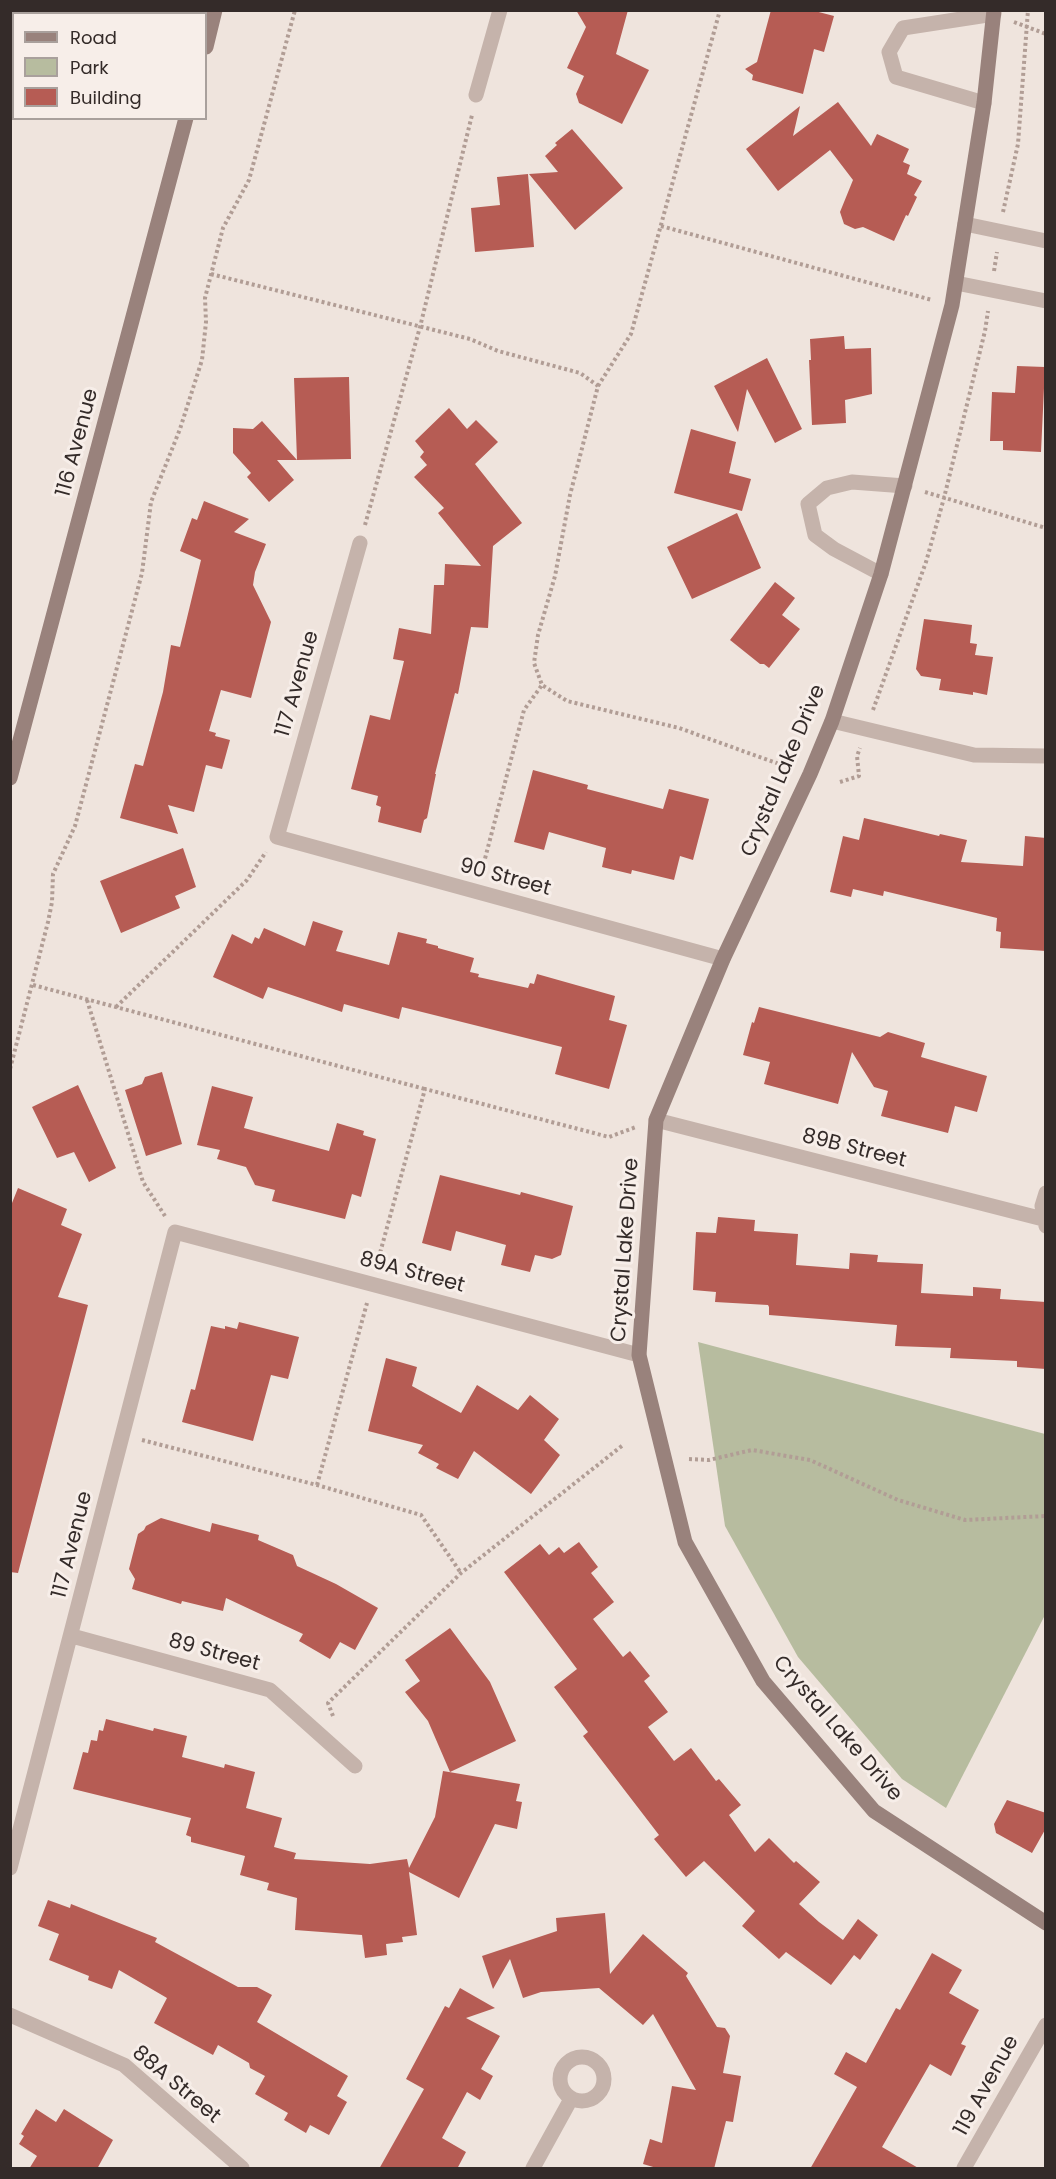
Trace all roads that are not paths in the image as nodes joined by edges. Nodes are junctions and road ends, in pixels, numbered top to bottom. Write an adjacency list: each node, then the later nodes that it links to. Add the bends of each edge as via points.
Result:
1 (215, 10): 4 (street)
2 (500, 10): 5 (street)
3 (994, 12): 6 (street, Crystal Lake Drive); 6 (street, via 903,28 889,52 896,77)
4 (207, 43)
5 (476, 95)
6 (984, 103): 8 (street, Crystal Lake Drive)
7 (185, 120): 17 (street, 116 Avenue)
8 (965, 225): 9 (street); 10 (street, Crystal Lake Drive)
9 (1046, 241)
10 (956, 283): 11 (street); 12 (street, Crystal Lake Drive)
11 (1046, 301)
12 (905, 486): 14 (street, Crystal Lake Drive); 14 (street, via 852,482 827,488 808,504 815,535)
13 (360, 543): 18 (street, 117 Avenue)
14 (881, 574): 15 (street, Crystal Lake Drive)
15 (832, 721): 16 (street, via 974,755); 19 (street, Crystal Lake Drive)
16 (1046, 756)
17 (10, 778)
18 (277, 837): 19 (street, 90 Street)
19 (723, 959): 20 (street, Crystal Lake Drive)
20 (656, 1120): 22 (street, 89B Street); 24 (street, Crystal Lake Drive)
21 (1046, 1193): 22 (street, 89B Street, via 1042,1206)
22 (1044, 1222)
23 (175, 1232): 24 (street, 89A Street); 25 (street, 117 Avenue)
24 (639, 1354): 28 (street, Crystal Lake Drive, via 685,1542 763,1681 874,1811)
25 (72, 1636): 26 (street, 89 Street, via 270,1690); 27 (street, 117 Avenue)
26 (355, 1766)
27 (10, 1868)
28 (1046, 1923)
29 (10, 2015): 32 (street, 88A Street, via 124,2065)
30 (1046, 2025): 34 (street, 119 Avenue)
31 (571, 2099): 33 (street)
32 (242, 2169)
33 (533, 2169)
34 (964, 2169)

